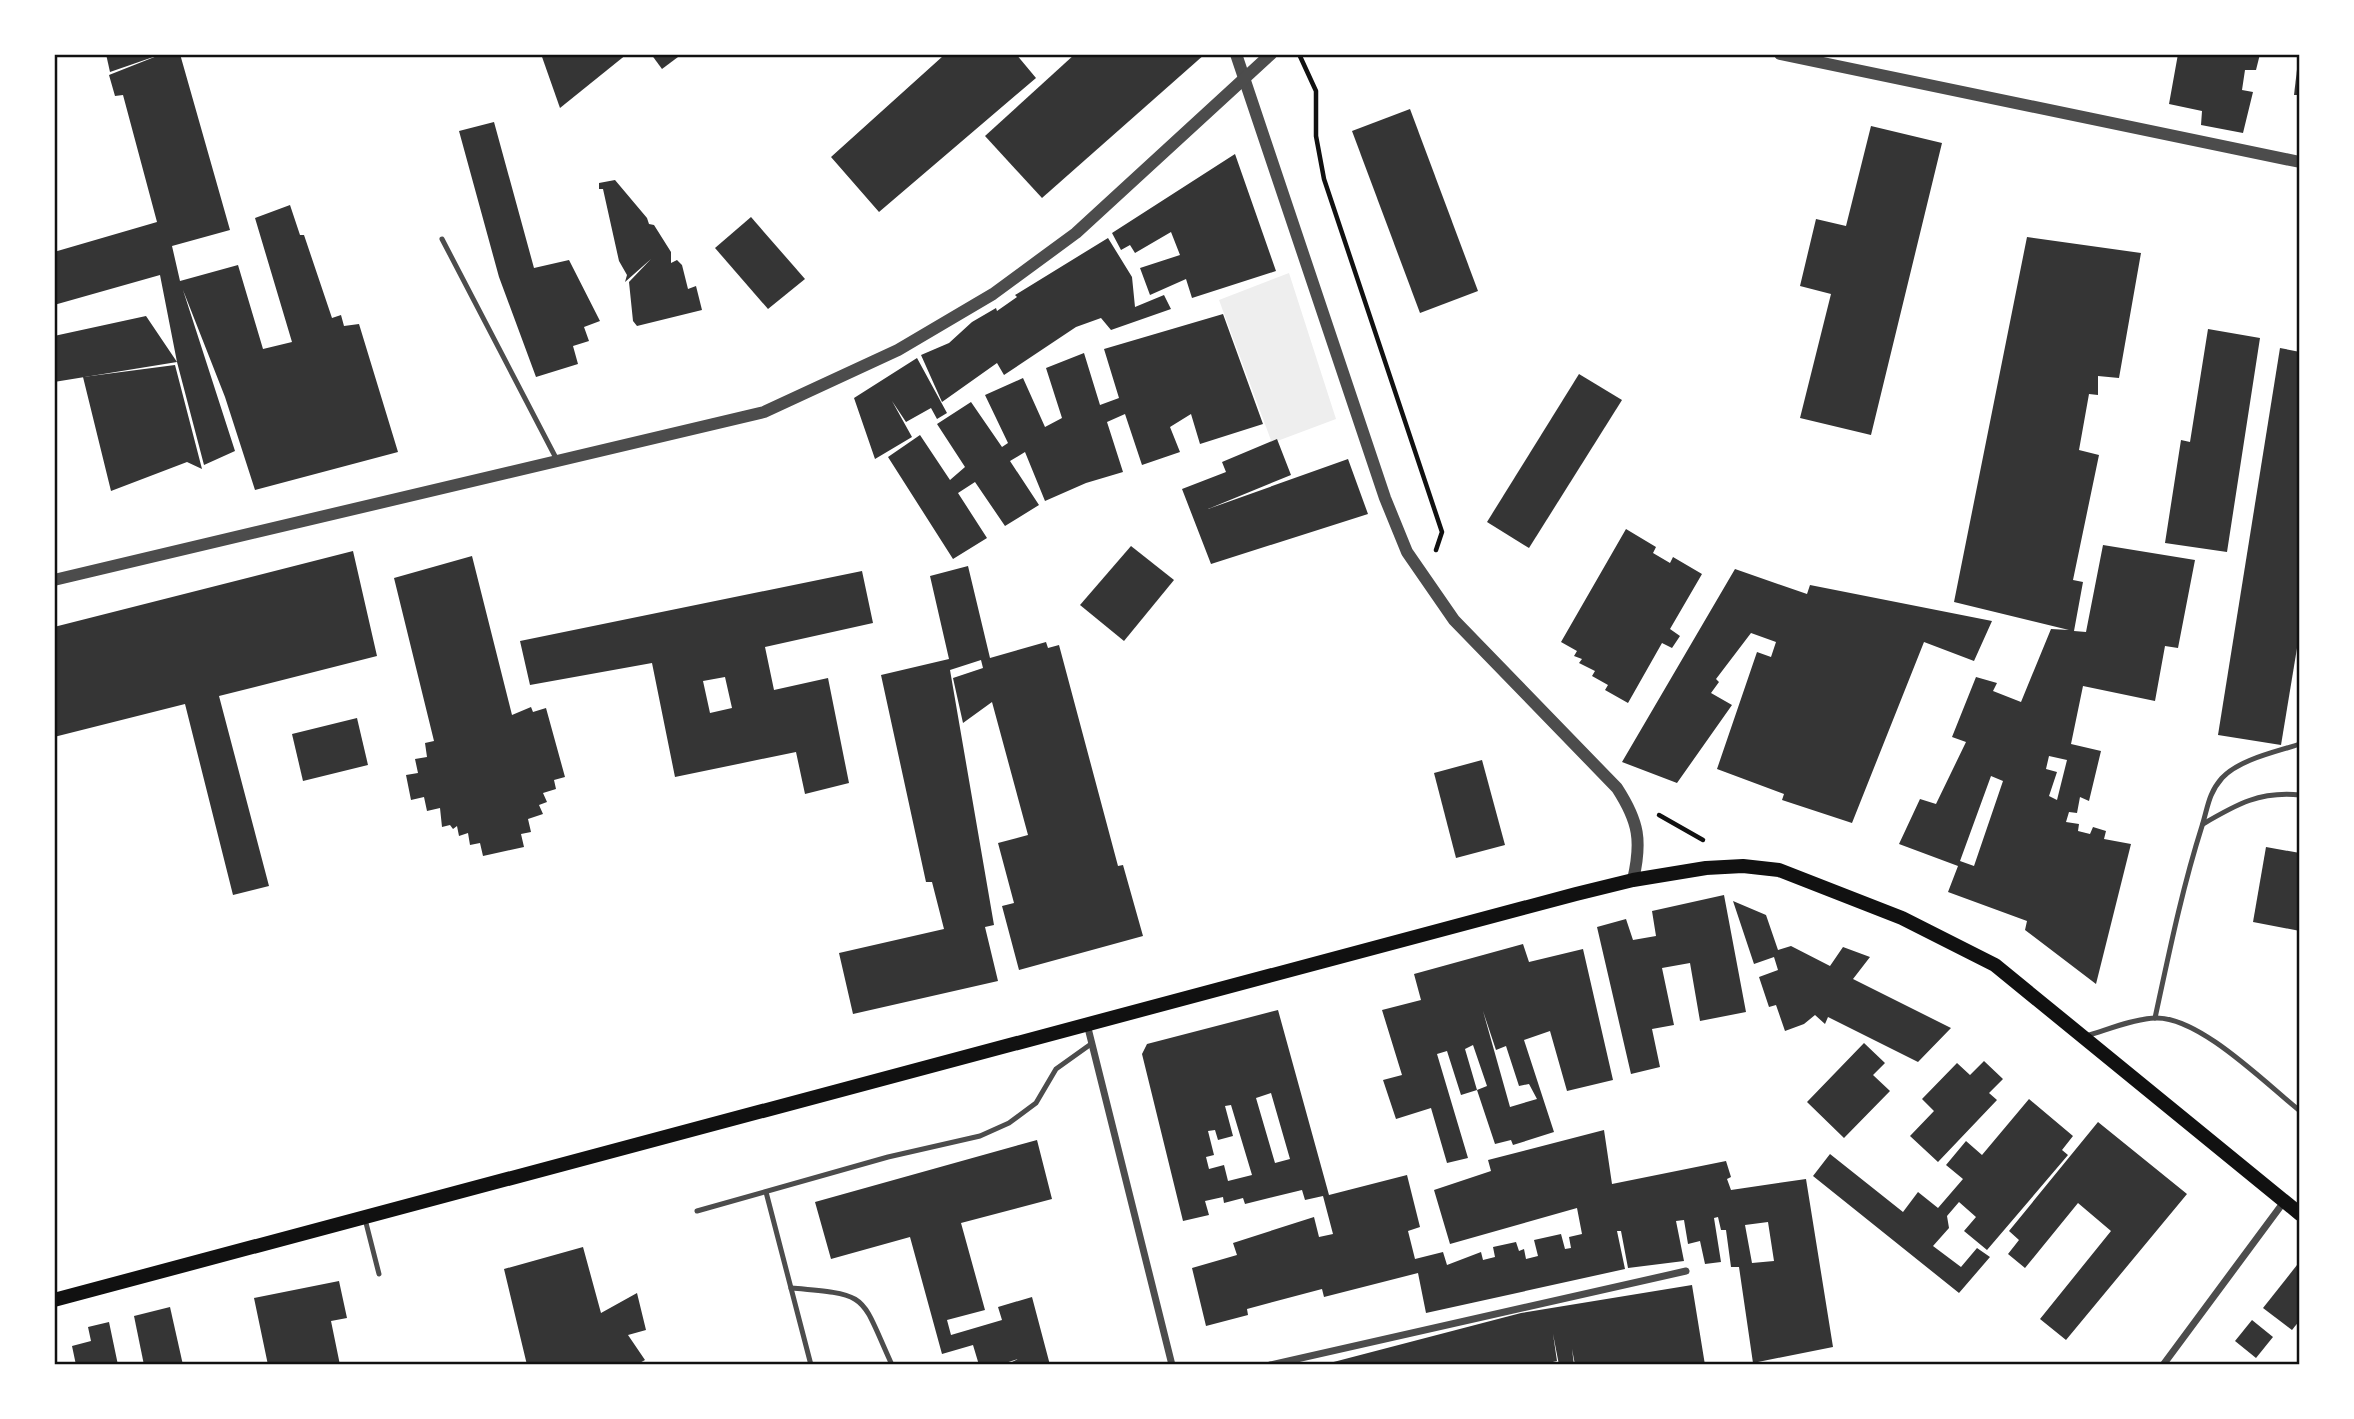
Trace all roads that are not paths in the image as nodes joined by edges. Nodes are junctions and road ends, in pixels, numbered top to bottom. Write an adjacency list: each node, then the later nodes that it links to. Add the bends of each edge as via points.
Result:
1 (1236, 54): 4 (street)
2 (1271, 54): 4 (street)
3 (1780, 54): 5 (street)
4 (1243, 78): 7 (street, via 1076,233 993,294 898,350 764,412); 12 (street, via 1407,552 1454,620 1617,788 1633,813 1639,838)
5 (2300, 162)
6 (442, 240): 7 (lane)
7 (558, 460): 8 (street)
8 (54, 580)
9 (2300, 744): 11 (lane, via 2224,776 2208,796)
10 (2300, 795): 11 (lane, via 2273,793 2236,804)
11 (2203, 824): 13 (lane, via 2182,891)
12 (1633, 880): 14 (main road); 15 (main road, via 1718,867 1779,870 1902,918 1995,965)
13 (2155, 1018): 15 (lane); 17 (lane, via 2202,1033)
14 (1087, 1023): 16 (street); 22 (main road)
15 (2086, 1036): 19 (main road)
16 (1091, 1044): 18 (lane, via 1056,1069 1035,1103 1009,1123 980,1136); 29 (street)
17 (2300, 1111)
18 (766, 1192): 20 (lane); 25 (lane)
19 (2283, 1203): 21 (main road); 31 (street)
20 (697, 1211)
21 (2300, 1214)
22 (364, 1216): 24 (lane); 26 (main road)
23 (1686, 1271): 30 (street)
24 (379, 1274)
25 (791, 1288): 27 (lane); 28 (lane, via 848,1293 864,1303)
26 (54, 1300)
27 (811, 1365)
28 (892, 1365)
29 (1172, 1365)
30 (1270, 1365)
31 (2162, 1365)

